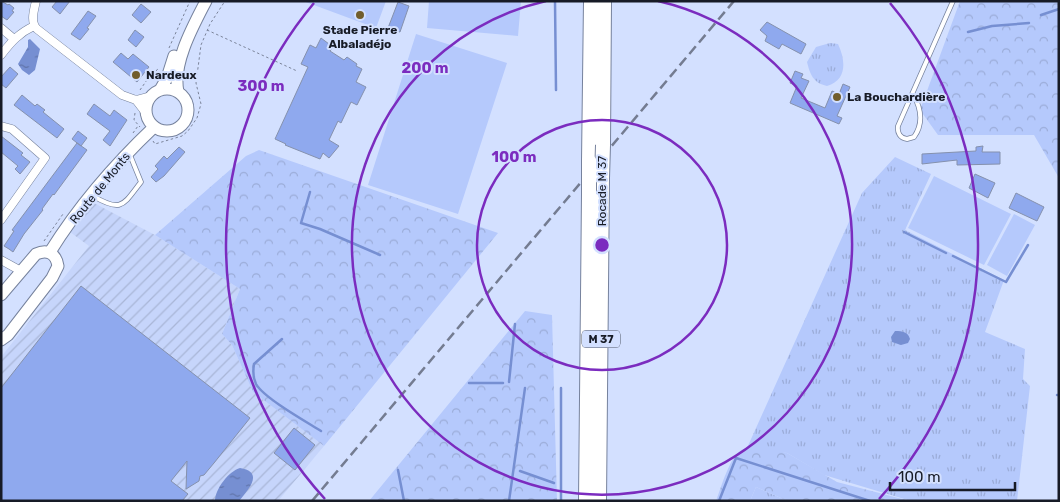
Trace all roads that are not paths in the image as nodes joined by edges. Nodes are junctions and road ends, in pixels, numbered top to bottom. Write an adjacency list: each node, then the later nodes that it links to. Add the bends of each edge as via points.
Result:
1 (36, 1): 7 (street)
2 (197, 1): 12 (main road, via 167,78)
3 (206, 1): 11 (main road, via 180,60)
4 (589, 1): 26 (highway, Rocade M 37 / M 37, bridge)
5 (604, 1): 27 (highway, Rocade M 37 / M 37, bridge)
6 (953, 1): 13 (lane)
7 (34, 26): 9 (street); 14 (street, via 118,92)
8 (1, 28): 9 (street)
9 (14, 38): 10 (street)
10 (1, 55)
11 (178, 92): 12 (main road); 17 (main road, via 186,104 184,122 173,130 160,130)
12 (156, 93): 14 (street); 15 (main road, via 147,103)
13 (913, 94): 13 (lane, via 897,131 907,139 914,137 920,122 921,110)
14 (136, 100): 15 (street)
15 (146, 113): 17 (main road)
16 (1, 126): 20 (street, via 12,129 46,158)
17 (154, 126): 18 (main road, Route de Monts)
18 (129, 152): 19 (main road, Route de Monts); 19 (lane, via 141,182 125,202 114,206)
19 (92, 195): 21 (main road, Route de Monts)
20 (1, 220)
21 (50, 252): 23 (main road, Route de Monts, via 36,254); 25 (main road, via 57,260 56,272)
22 (1, 260): 23 (street)
23 (20, 271): 24 (main road, Route de Monts)
24 (1, 295)
25 (1, 340)
26 (586, 501)
27 (599, 501)

